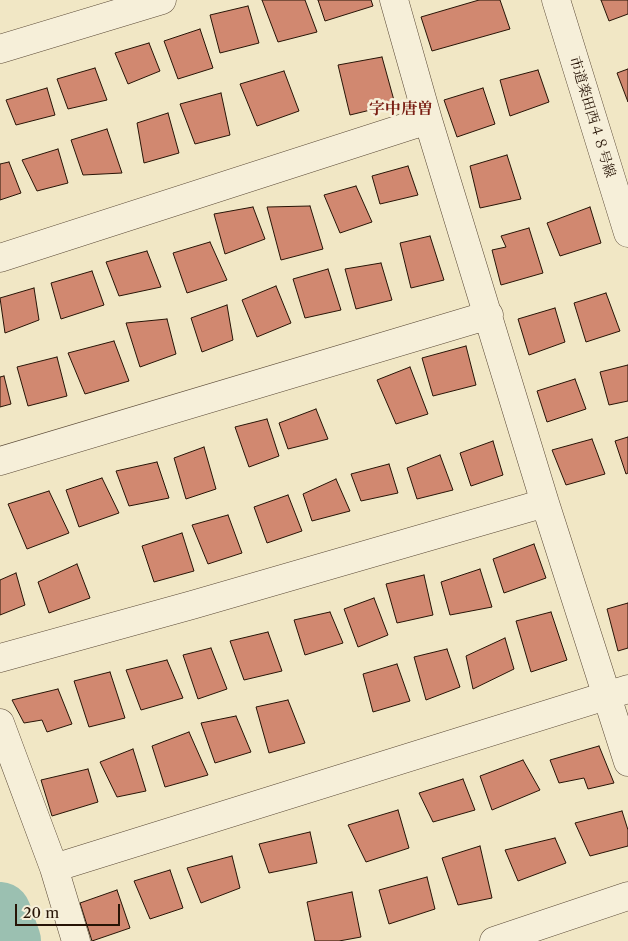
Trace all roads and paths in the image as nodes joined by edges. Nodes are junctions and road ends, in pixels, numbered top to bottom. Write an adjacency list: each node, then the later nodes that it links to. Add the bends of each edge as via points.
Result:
1 (162, 0): 4 (street)
2 (394, 0): 5 (street)
3 (556, 0): 6 (street, 市道楽田西４８号線)
4 (0, 49)
5 (428, 120): 7 (street); 8 (street)
6 (628, 234)
7 (0, 258)
8 (489, 315): 9 (street); 10 (street)
9 (0, 460)
10 (545, 503): 11 (street); 12 (street)
11 (0, 658)
12 (617, 692): 14 (street); 15 (street)
13 (0, 723): 15 (street)
14 (628, 762)
15 (54, 868): 17 (street)
16 (628, 896): 18 (street)
17 (76, 941)
18 (494, 941)

